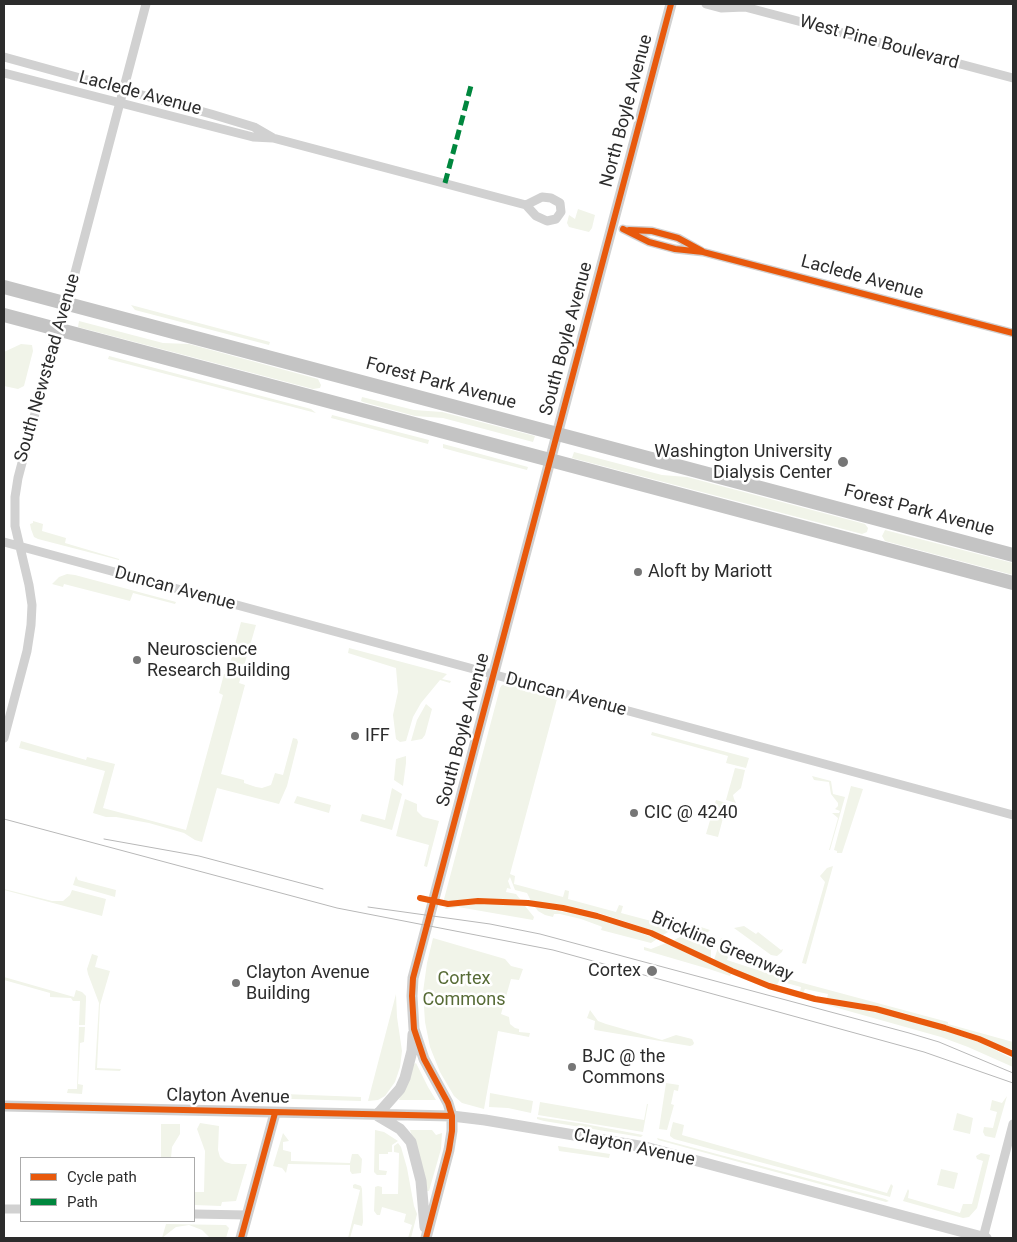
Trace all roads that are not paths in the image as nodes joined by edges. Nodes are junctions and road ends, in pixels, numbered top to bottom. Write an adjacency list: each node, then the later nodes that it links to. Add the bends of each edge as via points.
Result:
1 (146, 4): 8 (street, South Newstead Avenue)
2 (671, 4): 12 (street, North Boyle Avenue)
3 (706, 4): 4 (street, West Pine Boulevard, via 730,8)
4 (743, 5): 7 (street, West Pine Boulevard)
5 (4, 57): 8 (street, Laclede Avenue)
6 (4, 72): 9 (street, Laclede Avenue)
7 (1013, 78)
8 (123, 89): 9 (street, South Newstead Avenue); 10 (street, Laclede Avenue, via 254,127)
9 (119, 103): 10 (street, Laclede Avenue, via 252,137); 14 (street, South Newstead Avenue)
10 (274, 138): 11 (street, Laclede Avenue)
11 (526, 205)
12 (612, 227): 17 (street, Laclede Avenue, via 652,231 678,238 703,252); 18 (street, South Boyle Avenue)
13 (4, 287): 14 (main road, Forest Park Avenue)
14 (66, 304): 16 (street, South Newstead Avenue); 18 (main road, Forest Park Avenue)
15 (4, 315): 16 (main road)
16 (58, 330): 19 (main road); 21 (street, South Newstead Avenue, via 16,488 15,521)
17 (1013, 333)
18 (558, 434): 19 (street, South Boyle Avenue); 22 (main road, Forest Park Avenue)
19 (551, 460): 23 (main road); 24 (street, South Boyle Avenue)
20 (4, 542): 21 (street, Duncan Avenue)
21 (19, 546): 24 (street, Duncan Avenue); 25 (street, South Newstead Avenue, via 31,597 31,625)
22 (1013, 555)
23 (1013, 583)
24 (494, 675): 26 (street, Duncan Avenue); 27 (street, South Boyle Avenue, via 414,975)
25 (4, 738)
26 (1013, 815)
27 (414, 1029): 30 (street, via 405,1078 400,1089); 31 (street, South Boyle Avenue, via 424,1059)
28 (4, 1106): 29 (street, Clayton Avenue)
29 (275, 1113): 30 (street, Clayton Avenue); 36 (street)
30 (377, 1115): 31 (street, Clayton Avenue); 38 (street, via 400,1129 411,1142 421,1181)
31 (452, 1116): 38 (street, South Boyle Avenue, via 448,1156); 39 (street, Clayton Avenue, via 645,1147)
32 (1013, 1124): 39 (street)
33 (20, 1208): 34 (street)
34 (4, 1209)
35 (195, 1214): 36 (street)
36 (247, 1215): 37 (street)
37 (241, 1238)
38 (426, 1238)
39 (984, 1238)

